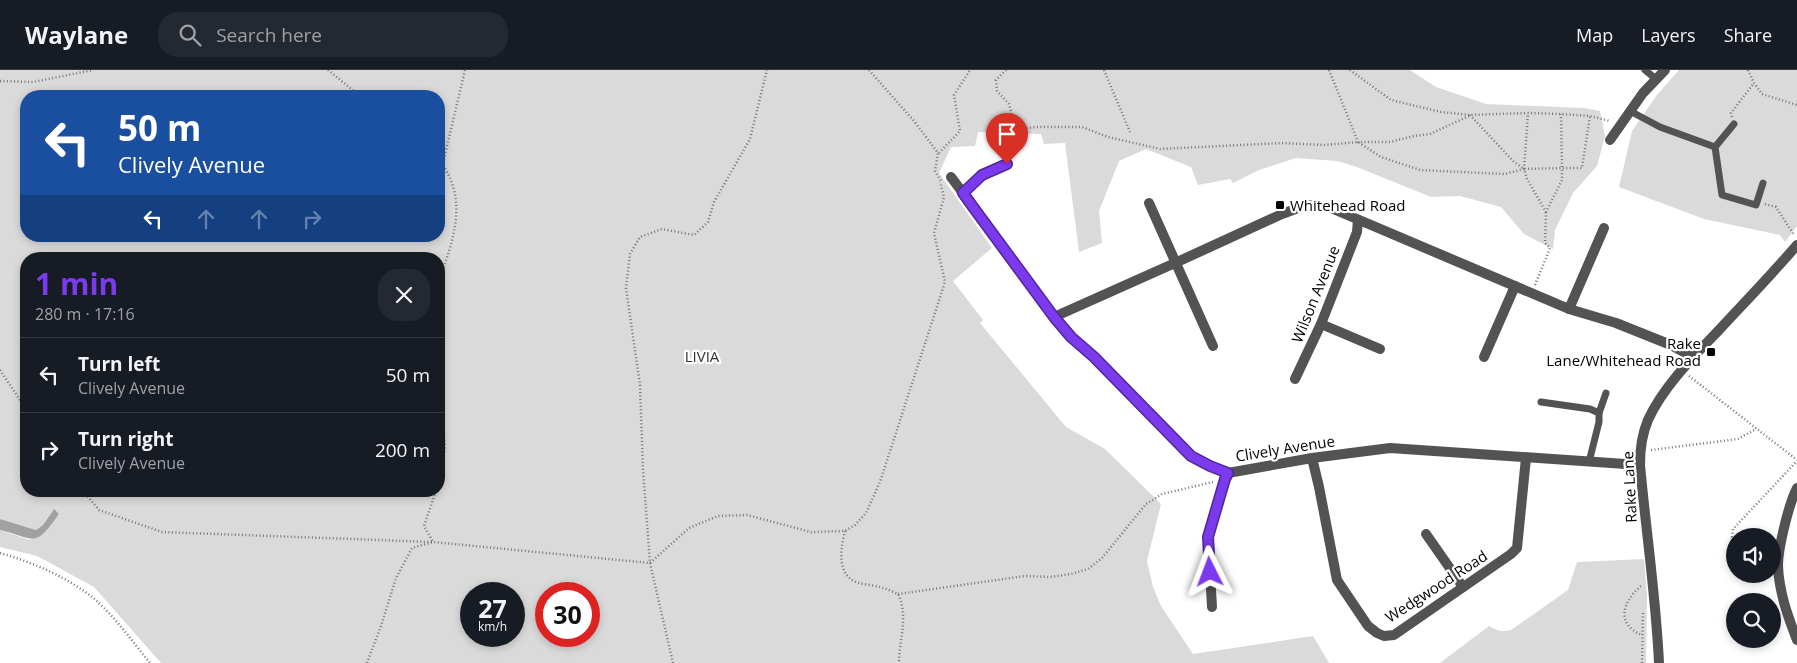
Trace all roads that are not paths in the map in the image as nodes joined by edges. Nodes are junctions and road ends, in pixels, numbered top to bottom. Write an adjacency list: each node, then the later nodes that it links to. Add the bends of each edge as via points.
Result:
1 (1645, 70): 3 (lane)
2 (1664, 70): 3 (street)
3 (1656, 79): 4 (street)
4 (1630, 111): 6 (street); 7 (lane, via 1660,127)
5 (1734, 124): 7 (lane)
6 (1610, 140)
7 (1715, 147): 10 (lane, via 1722,195 1756,205)
8 (1007, 164): 11 (street, via 982,175)
9 (951, 177): 11 (street, Clively Avenue)
10 (1763, 182)
11 (963, 193): 19 (street, Clively Avenue)
12 (1149, 203): 16 (street)
13 (1358, 220): 16 (street, via 1331,208 1306,205); 17 (street); 20 (street, Wilson Avenue, via 1357,232)
14 (1604, 228): 18 (street)
15 (1797, 245): 24 (street, Rake Lane)
16 (1176, 263): 19 (street); 21 (street)
17 (1515, 286): 18 (street); 23 (street)
18 (1569, 309): 24 (street, via 1616,323)
19 (1054, 317): 33 (street, Clively Avenue, via 1191,456)
20 (1321, 324): 22 (street); 25 (street, Wilson Avenue)
21 (1212, 346)
22 (1380, 349)
23 (1484, 357)
24 (1693, 357): 32 (street, Rake Lane, via 1648,420)
25 (1296, 379)
26 (1606, 393): 28 (lane)
27 (1541, 402): 28 (lane, via 1590,409)
28 (1599, 414): 31 (lane)
29 (1312, 458): 30 (street, Clively Avenue, via 1390,448); 33 (street, Clively Avenue); 36 (street, Wedgwood Road, via 1337,580 1368,626 1384,636 1394,635)
30 (1526, 458): 31 (street, Clively Avenue); 36 (street, Wedgwood Road, via 1517,548)
31 (1589, 462): 32 (street, Clively Avenue)
32 (1640, 465): 39 (street, Rake Lane)
33 (1227, 476): 37 (street, via 1208,537)
34 (1797, 488): 38 (street, via 1786,521 1778,565 1785,605)
35 (1426, 534): 36 (street)
36 (1464, 587)
37 (1212, 607)
38 (1797, 640)
39 (1659, 663)

